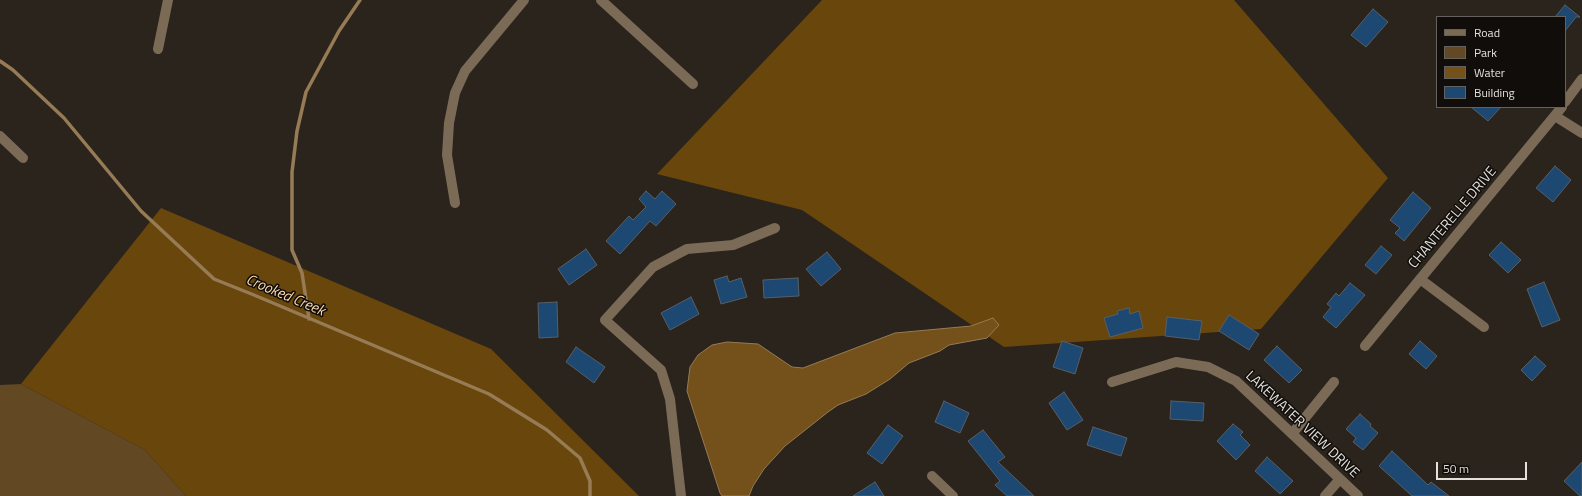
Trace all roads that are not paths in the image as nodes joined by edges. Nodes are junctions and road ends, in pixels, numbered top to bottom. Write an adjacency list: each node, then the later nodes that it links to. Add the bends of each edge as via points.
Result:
1 (168, 0): 4 (street)
2 (524, 0): 13 (street, via 465,71 455,93 448,123 447,155)
3 (601, 0): 6 (street)
4 (158, 49)
5 (1582, 79): 7 (street)
6 (693, 84)
7 (1566, 101)
8 (1561, 108): 9 (street, CHANTERELLE DRIVE)
9 (1555, 116): 10 (street); 15 (street, CHANTERELLE DRIVE)
10 (1582, 133)
11 (0, 136): 12 (street)
12 (23, 158)
13 (455, 203)
14 (774, 228): 23 (street, via 733,245 687,249 653,267 605,320 661,370 670,399)
15 (1420, 279): 16 (street); 17 (street, CHANTERELLE DRIVE)
16 (1484, 327)
17 (1365, 346)
18 (1112, 382): 20 (street, LAKEWATER VIEW DRIVE, via 1176,362 1208,367 1236,381)
19 (1334, 382): 20 (street)
20 (1292, 434): 22 (street, LAKEWATER VIEW DRIVE)
21 (932, 476): 24 (street)
22 (1340, 479): 25 (street); 26 (street, LAKEWATER VIEW DRIVE)
23 (681, 496)
24 (953, 496)
25 (1324, 496)
26 (1358, 496)

